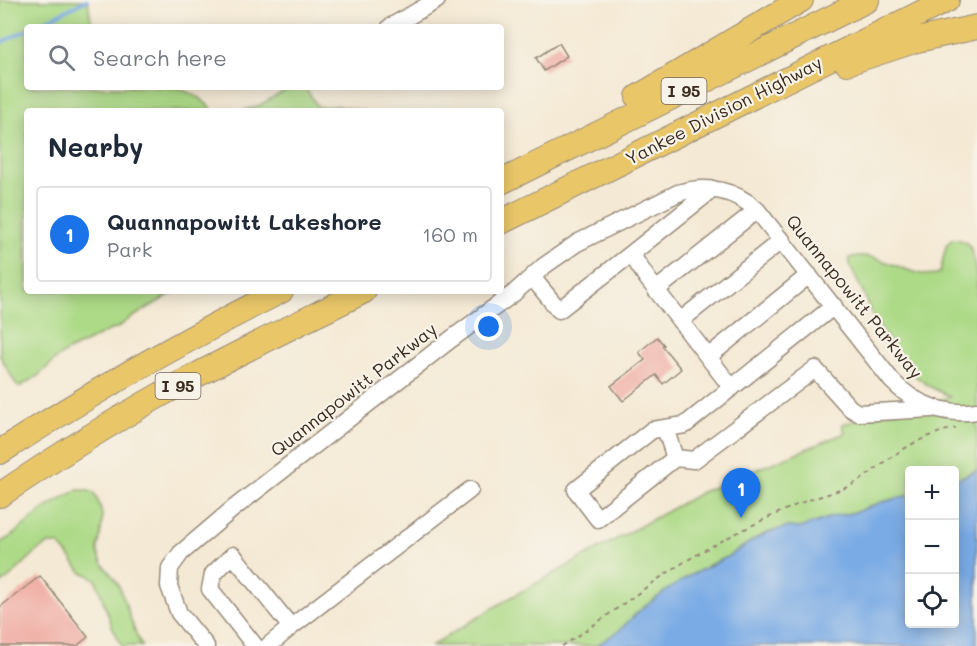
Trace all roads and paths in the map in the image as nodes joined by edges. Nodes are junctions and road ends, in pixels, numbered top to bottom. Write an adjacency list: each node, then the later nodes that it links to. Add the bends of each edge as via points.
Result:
1 (437, 0): 5 (street)
2 (801, 0): 8 (highway)
3 (867, 0): 9 (highway, Yankee Division Highway / I 95)
4 (947, 0): 7 (highway, Yankee Division Highway / I 95)
5 (395, 24)
6 (977, 27): 7 (highway, via 906,44)
7 (749, 99): 12 (highway, Yankee Division Highway / I 95)
8 (504, 180)
9 (504, 181)
10 (713, 189): 11 (street, Quannapowitt Parkway, via 738,196); 14 (street); 16 (street, Quannapowitt Parkway, via 678,193 628,217 577,243)
11 (757, 210): 13 (street, Quannapowitt Parkway); 17 (street)
12 (504, 221)
13 (782, 240): 15 (street, Quannapowitt Parkway); 21 (street)
14 (631, 254): 16 (street, via 559,310); 17 (street)
15 (809, 275): 20 (street, Quannapowitt Parkway); 22 (street)
16 (532, 277): 33 (street, Quannapowitt Parkway, via 181,553 170,567 168,586 179,613)
17 (656, 290): 21 (street)
18 (275, 294): 28 (highway, I 95, via 131,371)
19 (358, 294): 31 (highway, I 95, via 160,395)
20 (834, 306): 23 (street); 24 (street, Quannapowitt Parkway, via 898,387)
21 (680, 321): 22 (street)
22 (708, 357): 23 (street)
23 (732, 388): 27 (street, via 685,425)
24 (936, 409): 25 (street, Quannapowitt Parkway); 29 (street, via 858,413 815,369 694,460)
25 (977, 411)
26 (960, 427): 36 (path, via 916,442 850,486 803,502 697,554)
27 (665, 428): 29 (street); 29 (street, via 652,430 576,490 598,519)
28 (0, 452)
29 (675, 458)
30 (470, 490): 32 (street)
31 (0, 495)
32 (291, 627): 34 (street, via 233,555 213,574 210,589); 35 (street)
33 (206, 646)
34 (255, 646)
35 (268, 646)
36 (562, 646)

